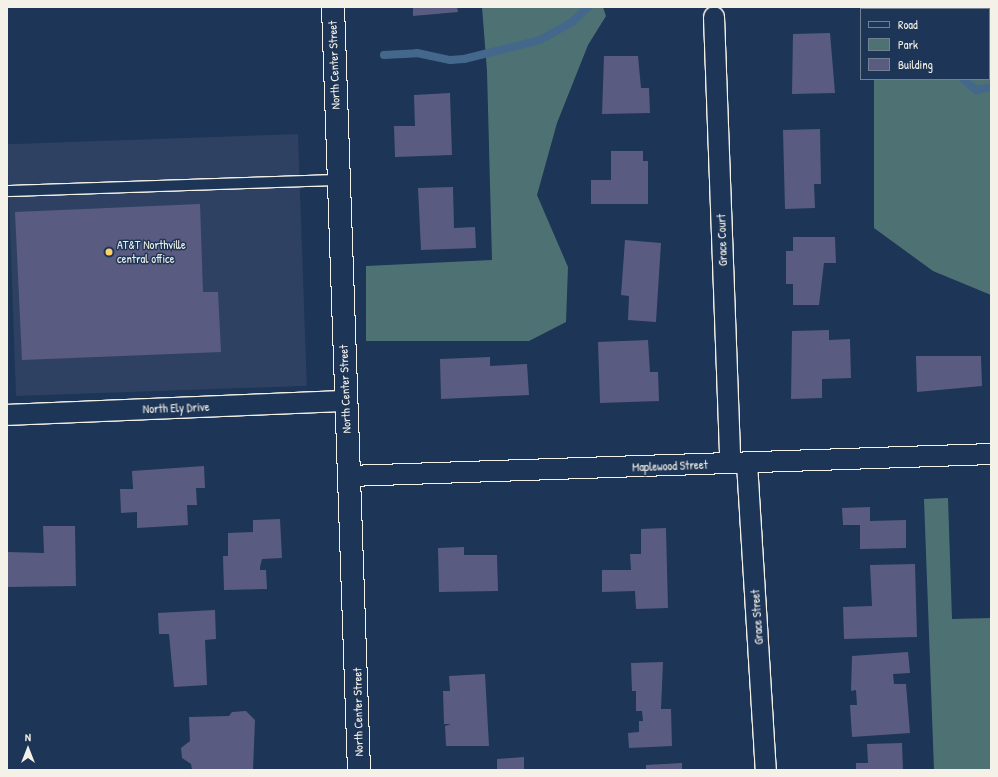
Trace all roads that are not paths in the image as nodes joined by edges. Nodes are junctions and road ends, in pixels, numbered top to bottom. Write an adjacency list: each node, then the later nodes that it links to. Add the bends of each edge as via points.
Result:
1 (333, 7): 3 (street, North Center Street)
2 (714, 17): 8 (street, Grace Court)
3 (338, 180): 4 (lane); 5 (street, North Center Street)
4 (7, 191)
5 (346, 401): 6 (street, North Ely Drive); 9 (street, North Center Street)
6 (7, 415)
7 (991, 454): 8 (street, Maplewood Street)
8 (739, 463): 9 (street, Maplewood Street); 11 (street, Grace Street)
9 (349, 476): 10 (street, North Center Street)
10 (359, 770)
11 (766, 770)

